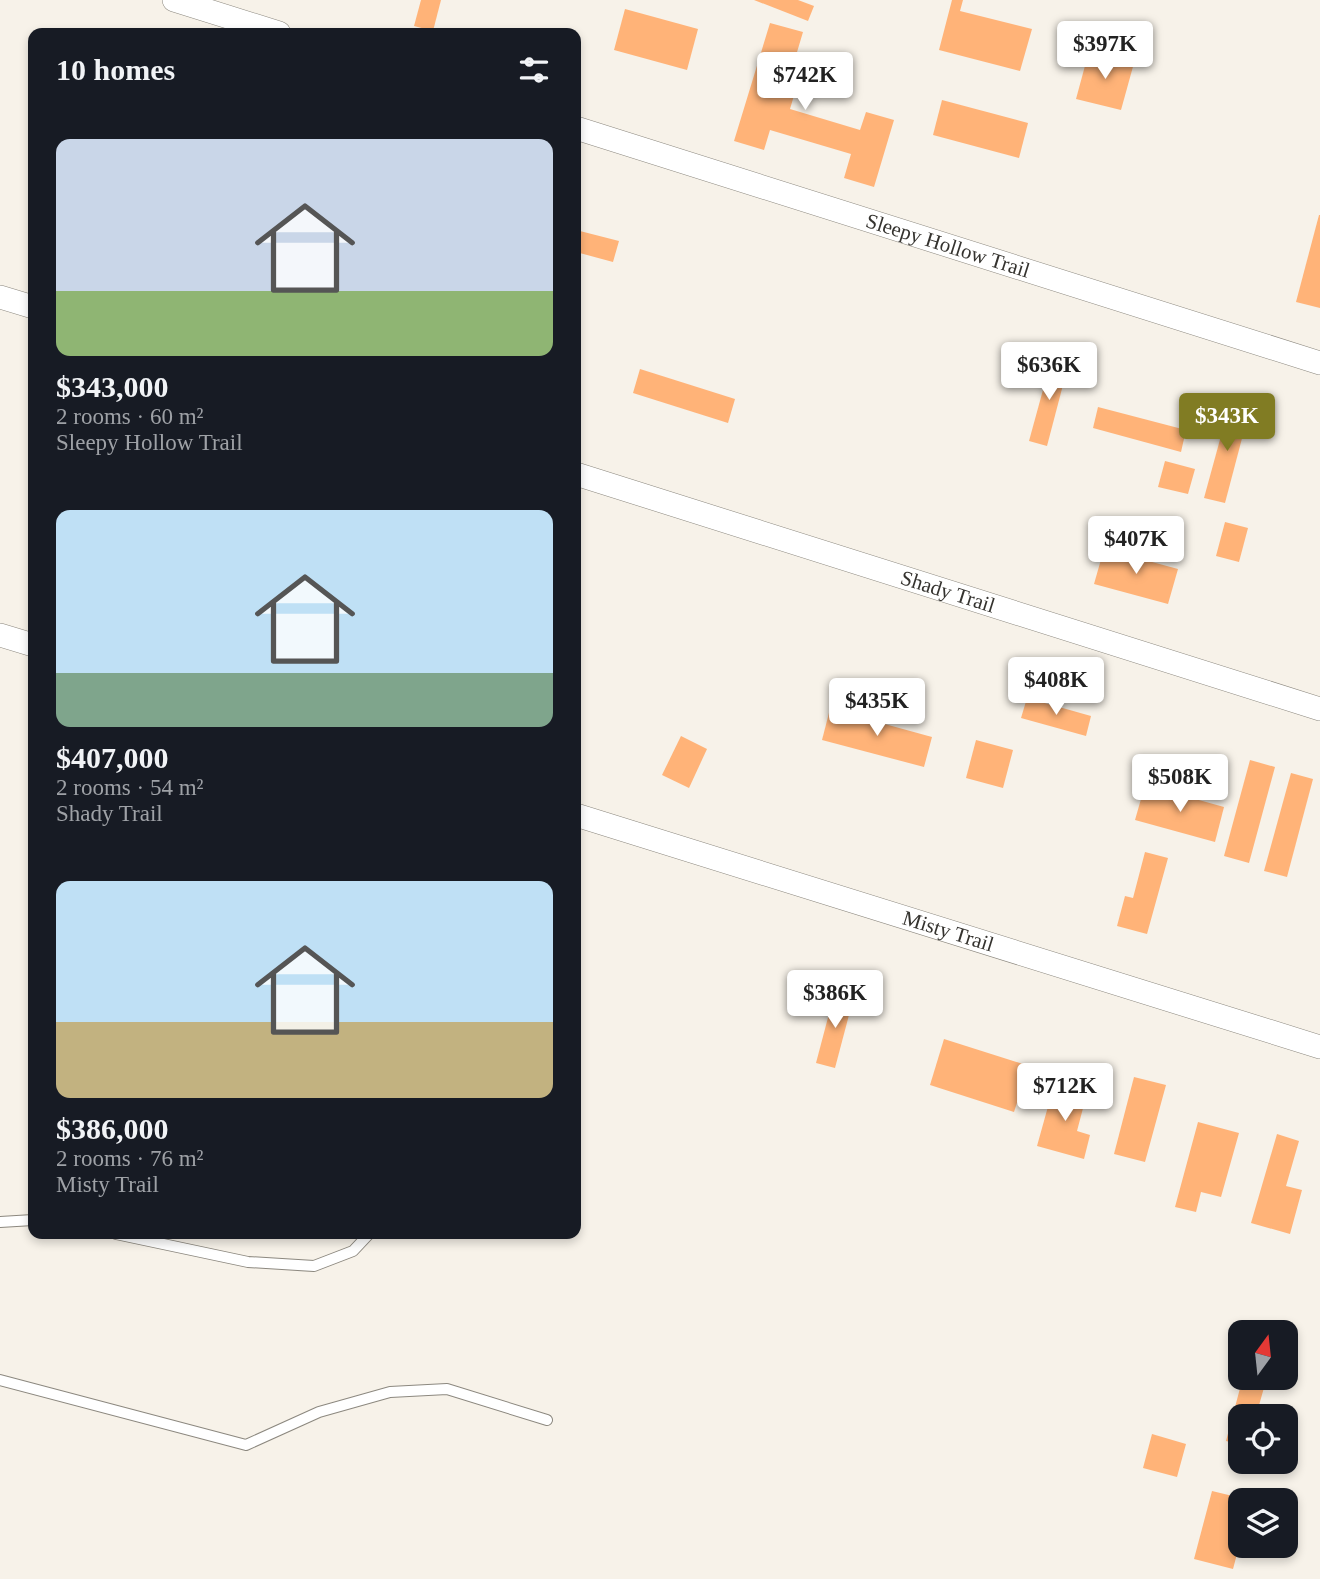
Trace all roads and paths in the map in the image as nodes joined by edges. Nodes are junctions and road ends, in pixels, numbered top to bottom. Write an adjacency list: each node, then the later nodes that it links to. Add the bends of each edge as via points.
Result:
1 (174, 0): 2 (street)
2 (263, 28)
3 (581, 130): 6 (street, Sleepy Hollow Trail)
4 (0, 297): 5 (street)
5 (28, 305)
6 (1320, 363)
7 (581, 476): 10 (street, Shady Trail)
8 (0, 635): 9 (street)
9 (28, 643)
10 (1320, 709)
11 (581, 817): 12 (street, Misty Trail)
12 (1320, 1047)
13 (28, 1220): 14 (lane)
14 (0, 1222)
15 (140, 1239): 16 (lane, via 248,1262 314,1266 353,1251)
16 (364, 1239)
17 (0, 1380): 18 (lane, via 246,1445 319,1412 390,1392 447,1389)
18 (547, 1420)

